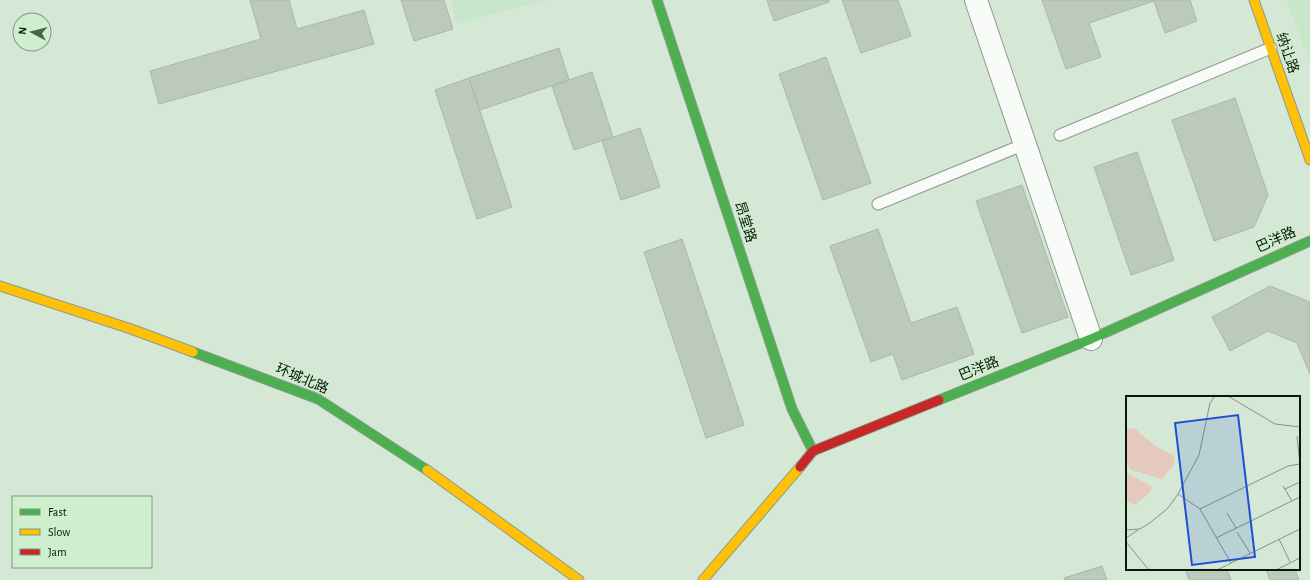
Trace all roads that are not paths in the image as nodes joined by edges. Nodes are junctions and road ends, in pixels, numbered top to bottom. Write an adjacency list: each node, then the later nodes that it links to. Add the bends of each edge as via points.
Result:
1 (657, 0): 12 (street, 昂堂路, via 792,409)
2 (976, 0): 6 (street)
3 (1254, 0): 4 (street, 纳让路)
4 (1271, 48): 5 (lane); 7 (street, 纳让路)
5 (1060, 135)
6 (1025, 144): 8 (lane); 11 (street)
7 (1310, 160)
8 (878, 204)
9 (1310, 241): 11 (street, 巴洋路)
10 (0, 286): 13 (street, 环城北路, via 131,329 318,399 429,471)
11 (1091, 339): 12 (street, 巴洋路)
12 (813, 451): 14 (street, 巴洋路)
13 (579, 580)
14 (703, 580)

